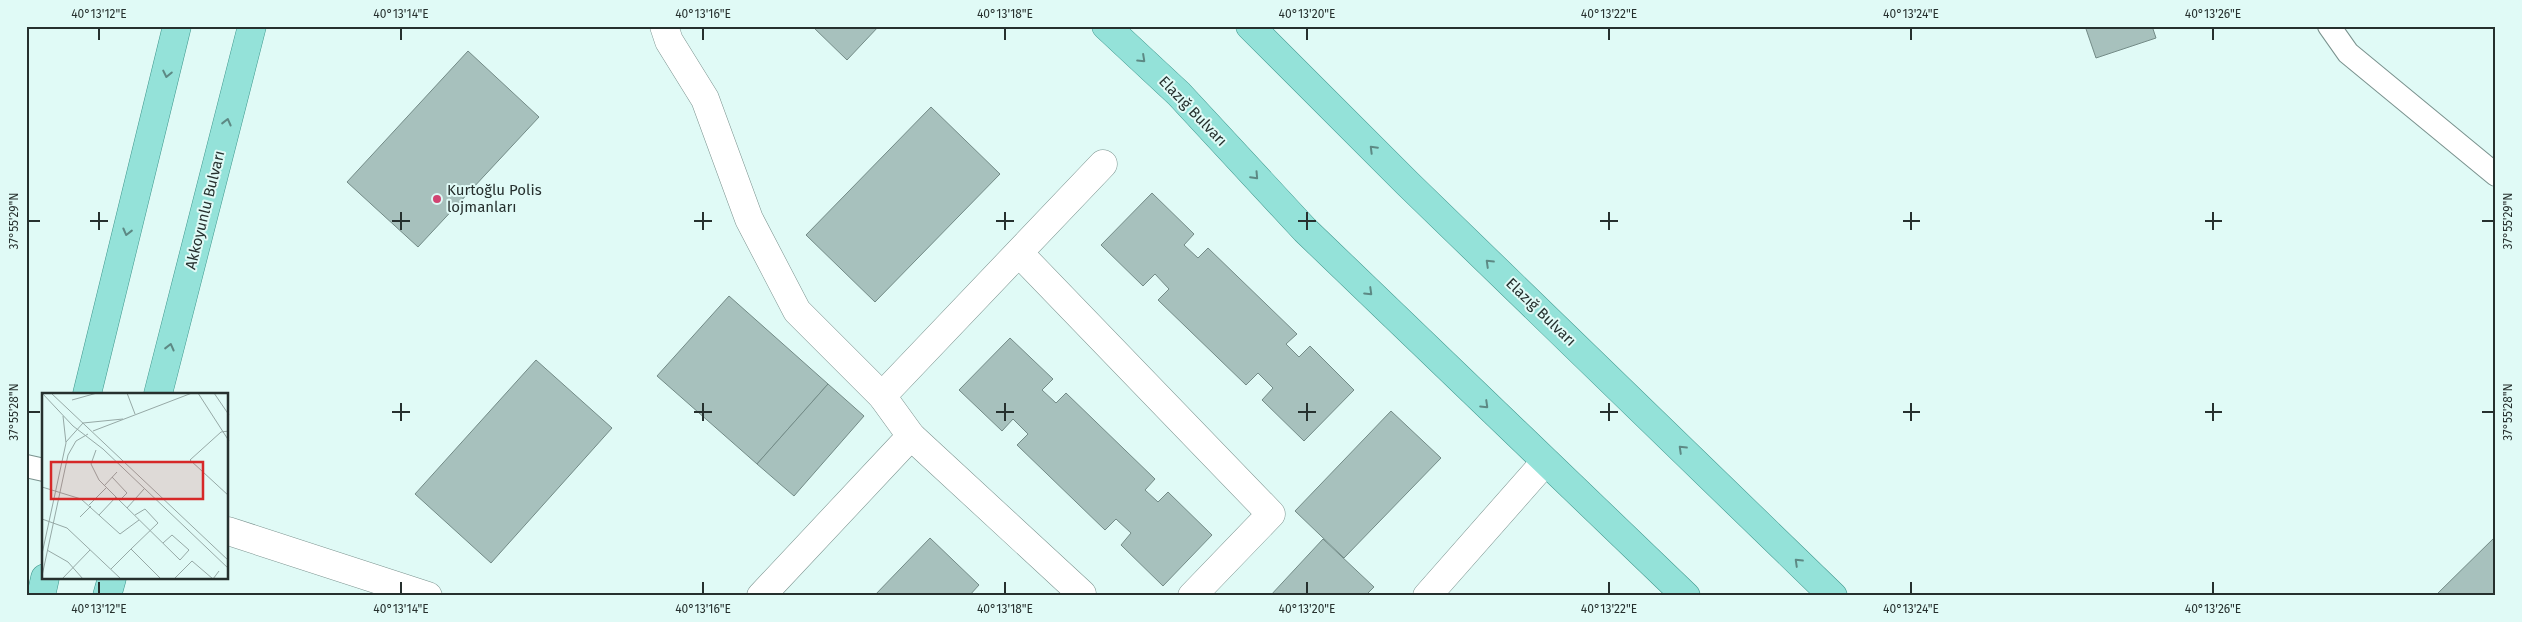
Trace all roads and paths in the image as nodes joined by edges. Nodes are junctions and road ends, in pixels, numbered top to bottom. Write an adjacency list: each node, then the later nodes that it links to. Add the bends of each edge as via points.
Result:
1 (177, 26): 10 (main road, one-way to 10)
2 (252, 26): 11 (main road, Akkoyunlu Bulvarı, one-way to 2)
3 (664, 26): 12 (street, via 669,41 705,98 749,219 797,311)
4 (1106, 26): 14 (main road, Elazığ Bulvarı, one-way to 14, via 1179,94 1305,230)
5 (1250, 26): 28 (main road, Elazığ Bulvarı, one-way to 5, via 1414,190)
6 (2330, 26): 8 (lane, via 2348,53)
7 (1103, 164): 9 (street)
8 (2496, 175)
9 (1019, 253): 12 (street); 25 (street, via 1271,514)
10 (86, 393)
11 (158, 393)
12 (882, 396): 13 (street)
13 (911, 436): 20 (street); 24 (street)
14 (1545, 462): 26 (street); 27 (main road, Elazığ Bulvarı)
15 (26, 466): 16 (lane)
16 (42, 470)
17 (229, 531): 23 (street)
18 (45, 580): 21 (main road)
19 (111, 580): 22 (main road)
20 (1082, 595)
21 (41, 596)
22 (107, 596)
23 (428, 596)
24 (761, 596)
25 (1192, 596)
26 (1427, 596)
27 (1686, 596)
28 (1834, 596)

